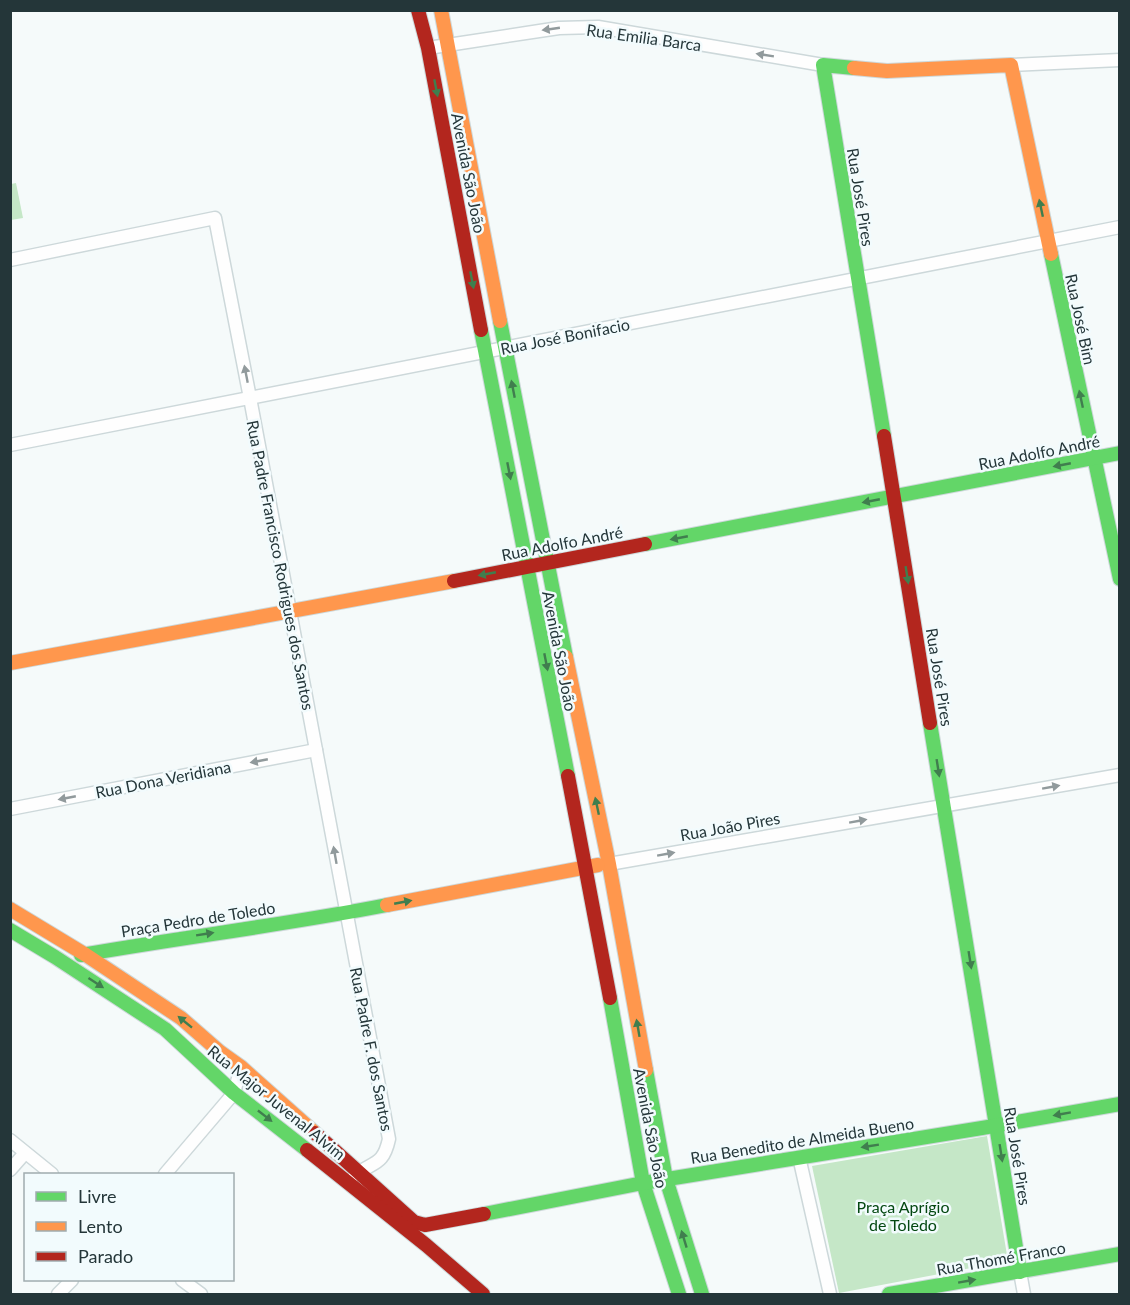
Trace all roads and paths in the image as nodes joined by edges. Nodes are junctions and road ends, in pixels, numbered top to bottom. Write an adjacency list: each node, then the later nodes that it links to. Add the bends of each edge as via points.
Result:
1 (418, 10): 4 (main road, Avenida São João)
2 (441, 10): 3 (main road, Avenida São João)
3 (447, 46): 4 (street, Rua Emilia Barca); 6 (street, Rua Emilia Barca, one-way to 3, via 598,27 559,28); 8 (main road, Avenida São João)
4 (428, 48): 9 (main road, Avenida São João, one-way to 9)
5 (1119, 60): 7 (street)
6 (823, 64): 7 (main road, via 887,71); 13 (main road, Rua José Pires)
7 (1011, 64): 11 (main road, Rua José Bim, one-way to 7)
8 (459, 110): 9 (main road); 14 (main road, Avenida São João)
9 (441, 113): 15 (main road, Avenida São João, one-way to 15)
10 (1119, 227): 11 (street, Rua José Bonifacio)
11 (1048, 241): 13 (street, Rua José Bonifacio); 19 (main road, Rua José Bim, one-way to 11)
12 (10, 260): 16 (street, Rua Padre Francisco Rodrigues dos Santos, one-way to 12, via 215,218)
13 (858, 278): 14 (street, Rua José Bonifacio); 20 (main road, Rua José Pires)
14 (505, 348): 15 (street, Rua José Bonifacio); 21 (main road, Avenida São João, one-way to 14)
15 (485, 352): 16 (street, Rua José Bonifacio); 22 (main road, Avenida São João, one-way to 22)
16 (250, 398): 17 (street, Rua José Bonifacio); 24 (street, Rua Padre Francisco Rodrigues dos Santos)
17 (10, 445)
18 (1119, 453): 19 (main road, Rua Adolfo André)
19 (1094, 459): 20 (main road, Rua Adolfo André, one-way to 20); 23 (main road, Rua José Bim)
20 (894, 497): 21 (main road, Rua Adolfo André, one-way to 21); 30 (main road, Rua José Pires, one-way to 30)
21 (547, 563): 22 (main road, Rua Adolfo André); 26 (main road, Avenida São João)
22 (527, 567): 24 (main road, Rua Adolfo André, one-way to 24); 27 (main road, Avenida São João, one-way to 27)
23 (1119, 579)
24 (290, 612): 25 (main road, Rua Adolfo André); 28 (street, Rua Padre Francisco Rodrigues dos Santos)
25 (10, 663)
26 (571, 681): 27 (main road); 32 (main road, Avenida São João, one-way to 26)
27 (550, 685): 33 (main road, Avenida São João)
28 (316, 750): 31 (street, Rua Dona Veridiana, one-way to 31); 35 (street, Rua Padre Francisco Rodrigues dos Santos, one-way to 28)
29 (1119, 775): 30 (street, Rua João Pires, one-way to 29)
30 (944, 806): 32 (street, Rua João Pires, one-way to 30); 44 (main road, Rua José Pires, one-way to 44)
31 (10, 809)
32 (609, 864): 33 (main road, Rua João Pires); 39 (main road, Avenida São João)
33 (586, 867): 35 (main road, Rua João Pires, one-way to 33); 40 (main road, Avenida São João)
34 (10, 909): 37 (main road, Rua Major Juvenal Alvim)
35 (346, 913): 37 (main road, Praça Pedro de Toledo, one-way to 35); 49 (street, Rua Padre F. dos Santos, via 389,1139 386,1153)
36 (10, 930): 38 (main road, Rua Major Juvenal Alvim)
37 (86, 955): 38 (main road, Praça Pedro de Toledo); 41 (main road, Rua Major Juvenal Alvim, one-way to 37, via 181,1018)
38 (55, 957): 42 (main road, Rua Major Juvenal Alvim, one-way to 42, via 165,1029)
39 (626, 957): 40 (main road); 52 (main road, Avenida São João, one-way to 39)
40 (603, 961): 54 (main road, Avenida São João)
41 (241, 1067): 42 (street); 49 (main road, Rua Major Juvenal Alvim)
42 (234, 1093): 51 (street); 53 (main road, Rua Major Juvenal Alvim, one-way to 53)
43 (1119, 1104): 44 (main road, Rua Benedito de Almeida Bueno, one-way to 44)
44 (997, 1125): 47 (main road, Rua Benedito de Almeida Bueno, one-way to 47); 59 (main road, Rua José Pires, one-way to 59)
45 (10, 1140): 46 (street)
46 (26, 1153): 48 (street); 50 (street)
47 (799, 1158): 52 (main road, Rua Benedito de Almeida Bueno); 67 (street)
48 (10, 1170)
49 (359, 1172): 53 (street, Rua Padre F. dos Santos); 56 (main road, Rua Major Juvenal Alvim)
50 (51, 1173)
51 (166, 1173)
52 (666, 1179): 54 (main road, Rua Benedito de Almeida Bueno); 66 (main road, Avenida São João, one-way to 52)
53 (347, 1181): 57 (main road, Rua Major Juvenal Alvim)
54 (643, 1183): 55 (main road, Rua Benedito de Almeida Bueno); 65 (main road, Avenida São João)
55 (453, 1220): 56 (main road, Rua Benedito de Almeida Bueno); 57 (main road, via 436,1234)
56 (419, 1224)
57 (437, 1254): 64 (main road, Rua Major Juvenal Alvim)
58 (1119, 1254): 59 (main road, Rua Thomé Franco)
59 (1020, 1272): 68 (main road, Rua Thomé Franco, one-way to 59); 69 (street, Rua José Pires)
60 (71, 1281): 62 (street)
61 (183, 1281): 63 (street)
62 (58, 1294)
63 (201, 1294)
64 (483, 1294)
65 (679, 1294)
66 (702, 1294)
67 (830, 1294)
68 (889, 1294)
69 (1024, 1294)

